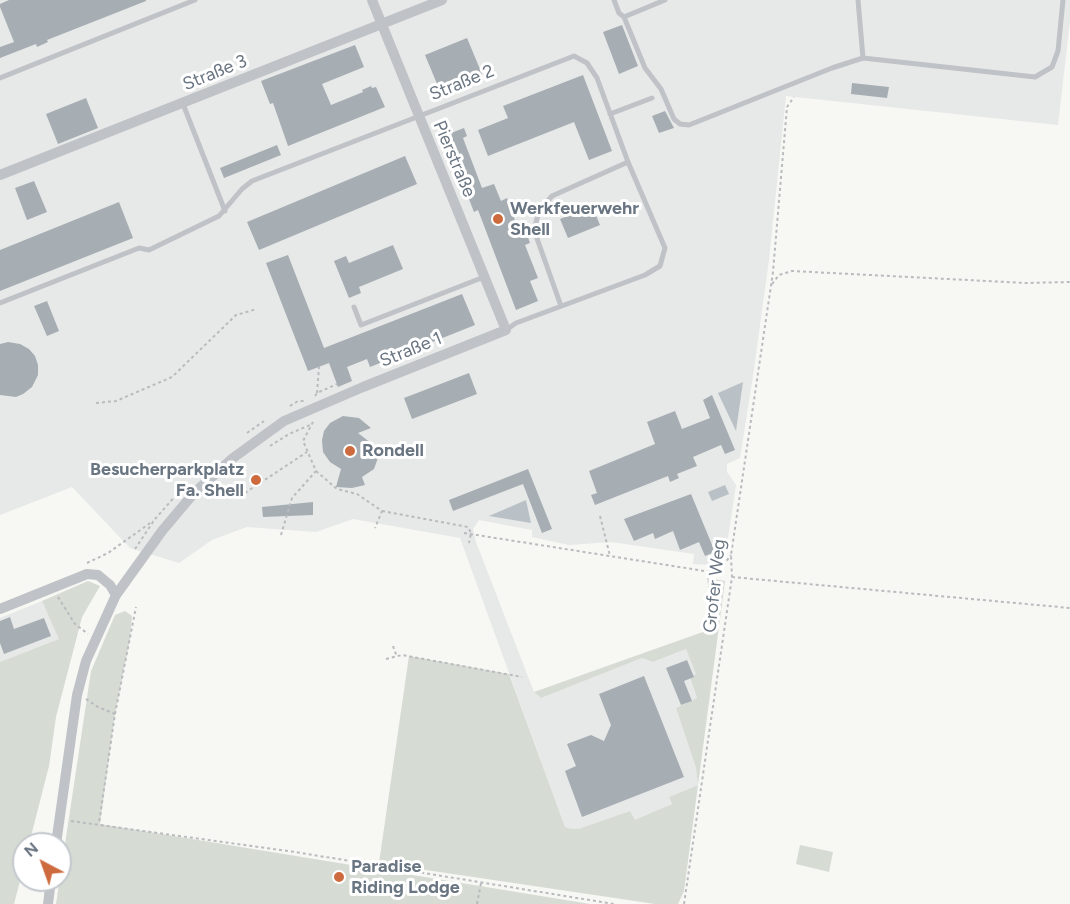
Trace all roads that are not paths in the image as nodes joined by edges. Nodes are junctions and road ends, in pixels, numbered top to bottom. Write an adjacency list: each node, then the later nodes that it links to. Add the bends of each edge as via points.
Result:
1 (195, 0): 11 (lane)
2 (372, 0): 9 (street, Pierstraße)
3 (442, 0): 9 (street, Straße 3)
4 (614, 0): 8 (lane)
5 (665, 0): 8 (lane)
6 (858, 0): 10 (lane)
7 (1063, 0): 10 (lane, via 1058,51 1052,67 1035,77)
8 (624, 16): 10 (lane, via 645,68 680,124 689,125)
9 (382, 24): 13 (street, Straße 3); 15 (street, Pierstraße)
10 (863, 58)
11 (0, 78)
12 (652, 98): 14 (lane)
13 (183, 104): 17 (street, Straße 3); 18 (lane)
14 (610, 114): 15 (lane, Straße 2, via 597,78 586,63 574,56); 16 (lane, Straße 2)
15 (418, 117): 18 (lane, Straße 2, via 252,181); 19 (street, Pierstraße)
16 (628, 162): 21 (lane, via 552,195 539,211 534,230); 21 (lane, Straße 2, via 665,248 660,266)
17 (0, 175)
18 (225, 211): 20 (lane, Straße 2, via 149,250 139,248)
19 (485, 276): 22 (lane, via 361,325); 23 (street, Pierstraße)
20 (0, 303)
21 (561, 306): 23 (lane, Straße 2)
22 (354, 307)
23 (506, 330): 24 (street, Straße 1, via 314,404 284,421 194,493)
24 (116, 595): 25 (street, via 98,575 87,573); 26 (street, Straße 1, via 86,661 77,694)
25 (0, 609)
26 (58, 832)

